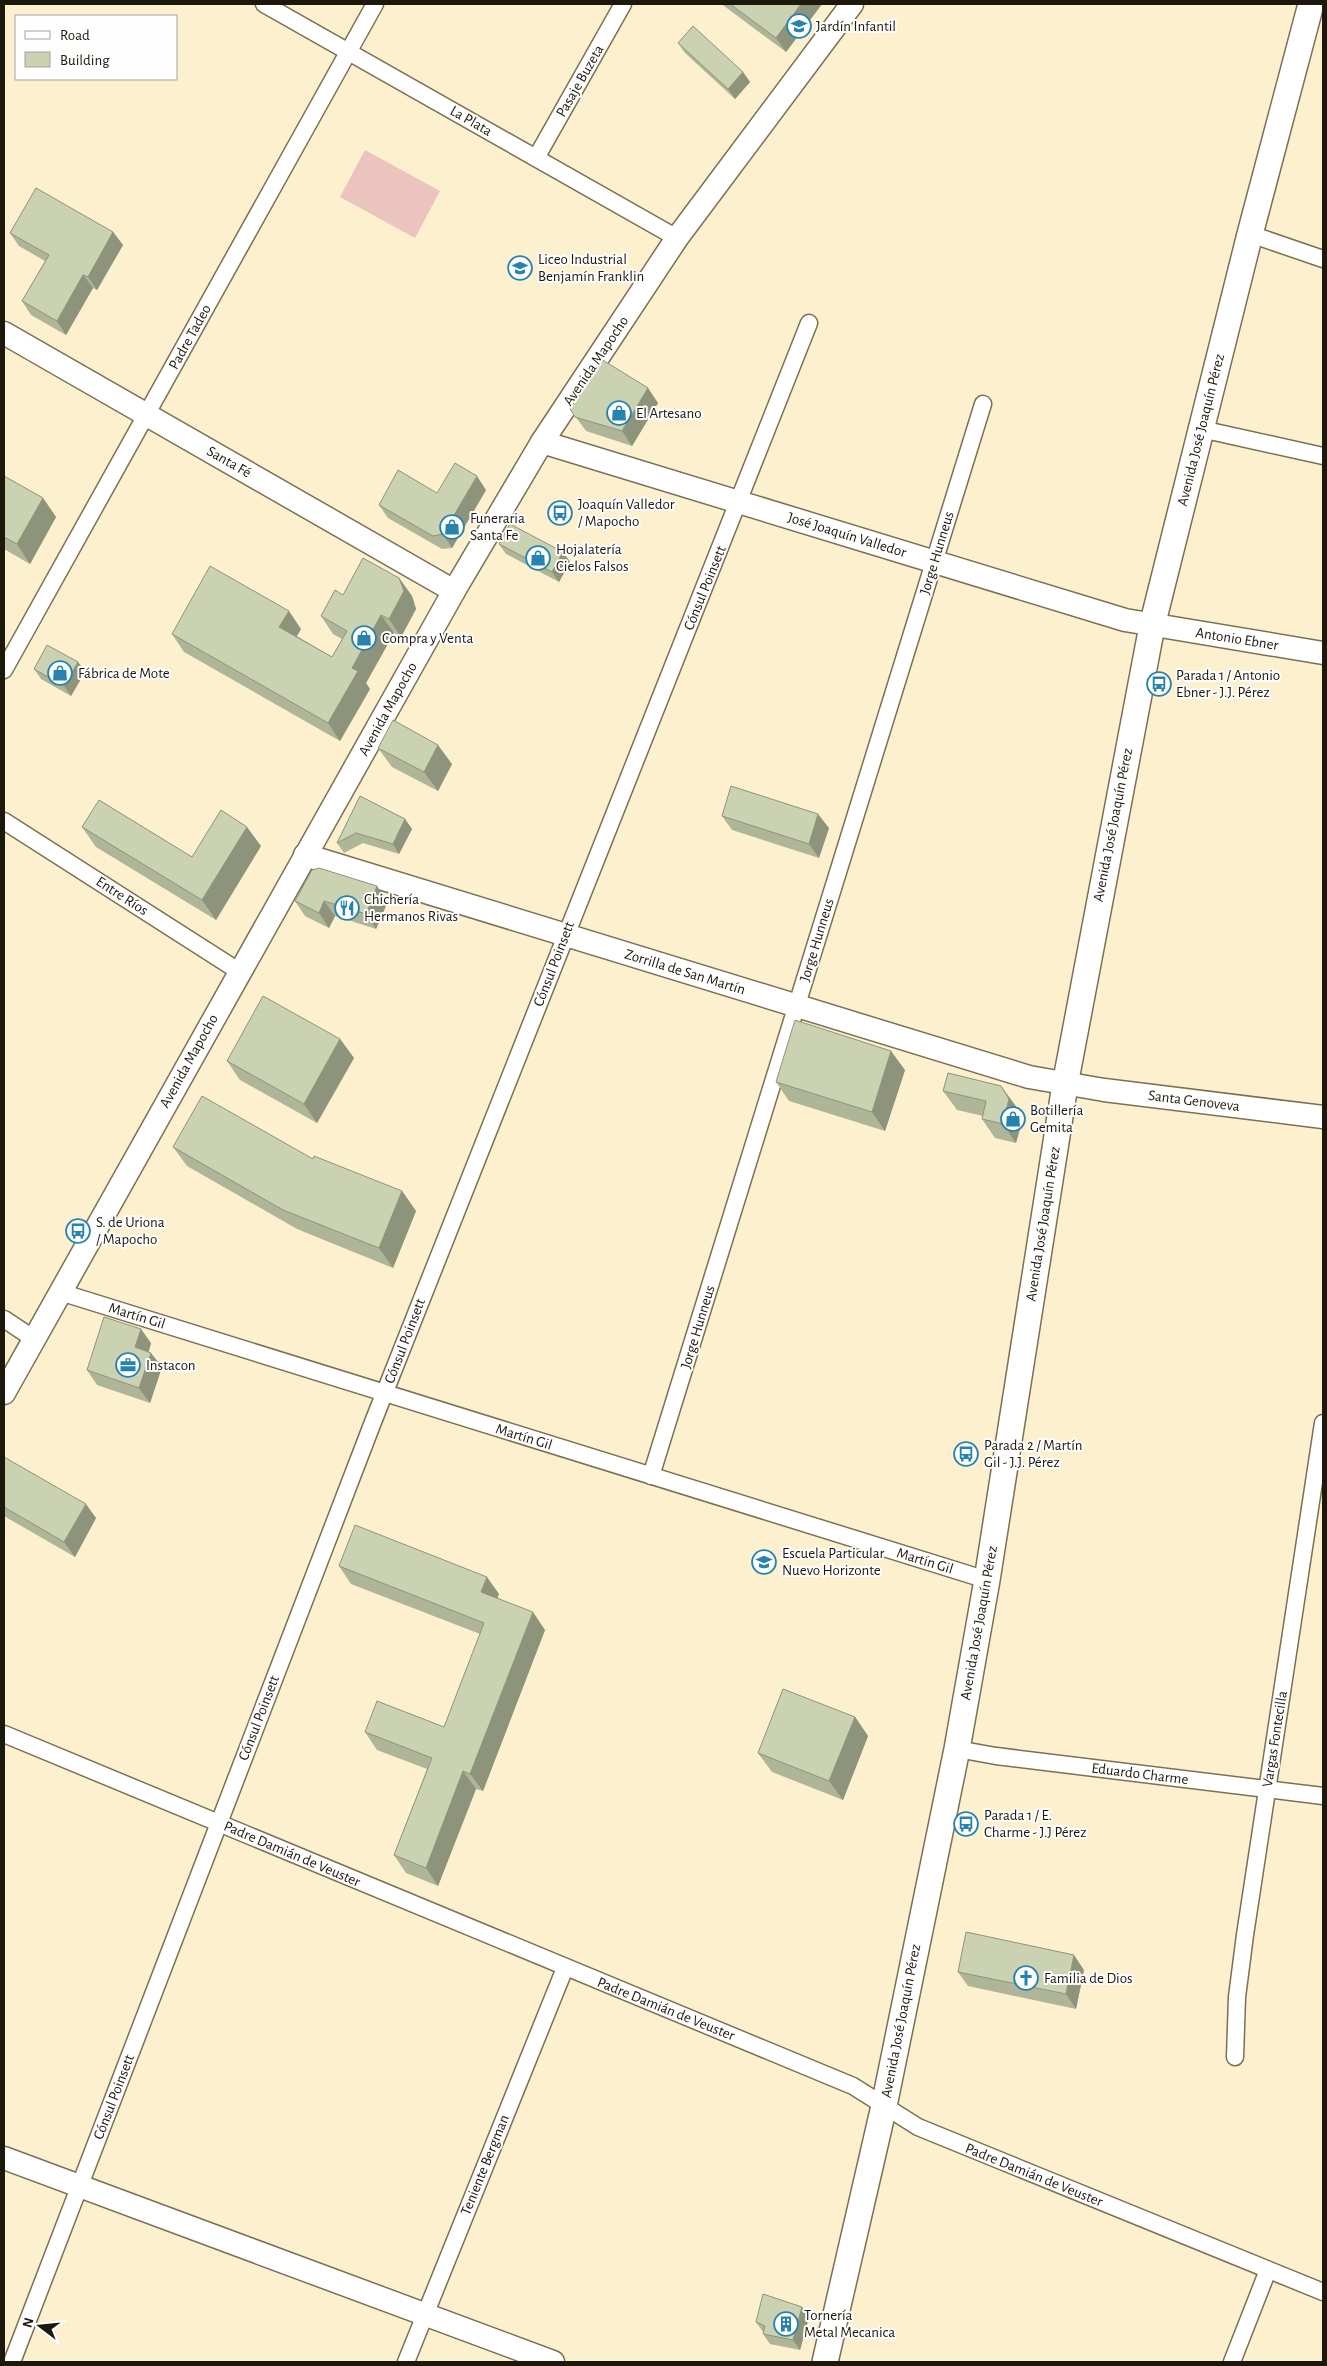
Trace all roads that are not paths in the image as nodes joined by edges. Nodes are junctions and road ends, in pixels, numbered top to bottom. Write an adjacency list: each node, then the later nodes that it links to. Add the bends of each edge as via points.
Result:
1 (264, 4): 6 (street, La Plata)
2 (375, 4): 6 (street, Padre Tadeo)
3 (623, 4): 7 (street, Pasaje Buzeta)
4 (852, 4): 9 (street, Avenida Mapocho)
5 (1311, 4): 8 (main road, Avenida José Joaquín Pérez)
6 (349, 52): 7 (street, La Plata); 14 (street, Padre Tadeo)
7 (536, 158): 9 (street, La Plata)
8 (1250, 234): 10 (street); 15 (main road, Avenida José Joaquín Pérez)
9 (677, 238): 16 (street, Avenida Mapocho)
10 (1323, 259)
11 (809, 323): 18 (street, Cónsul Poinsett)
12 (4, 333): 14 (street, Santa Fé)
13 (984, 404): 19 (street, Jorge Hunneus)
14 (146, 414): 20 (street, Santa Fé); 23 (street, Padre Tadeo)
15 (1201, 428): 17 (street); 21 (main road, Avenida José Joaquín Pérez)
16 (542, 442): 18 (street, José Joaquín Valledor); 20 (street, Avenida Mapocho)
17 (1323, 456)
18 (739, 502): 19 (street, José Joaquín Valledor); 26 (street, Cónsul Poinsett)
19 (935, 562): 21 (street, José Joaquín Valledor); 28 (street, Jorge Hunneus)
20 (454, 590): 25 (street, Avenida Mapocho)
21 (1152, 626): 22 (street, Antonio Ebner); 29 (main road, Avenida José Joaquín Pérez)
22 (1323, 652)
23 (4, 670)
24 (4, 821): 27 (street, Entre Ríos)
25 (305, 855): 26 (street, Zorrilla de San Martín); 27 (street, Avenida Mapocho)
26 (565, 935): 28 (street, Zorrilla de San Martín); 35 (street, Cónsul Poinsett)
27 (240, 972): 31 (street, Avenida Mapocho)
28 (797, 1006): 29 (street, Zorrilla de San Martín, via 1029,1077); 37 (street, Jorge Hunneus)
29 (1065, 1085): 30 (street, Santa Genoveva); 38 (main road, Avenida José Joaquín Pérez)
30 (1323, 1117)
31 (60, 1292): 33 (street, Avenida Mapocho); 35 (street, Martín Gil)
32 (4, 1319): 33 (street)
33 (34, 1338): 34 (street, Avenida Mapocho)
34 (4, 1393)
35 (385, 1393): 37 (street, Martín Gil); 43 (street, Cónsul Poinsett)
36 (1323, 1423): 41 (street, Vargas Fontecilla)
37 (651, 1476): 38 (street, Martín Gil)
38 (987, 1580): 40 (main road, Avenida José Joaquín Pérez)
39 (4, 1734): 43 (street, Padre Damián de Veuster)
40 (957, 1749): 41 (street, Eduardo Charme, via 1006,1758); 46 (main road, Avenida José Joaquín Pérez)
41 (1267, 1789): 42 (street, Eduardo Charme); 45 (street, Vargas Fontecilla, via 1240,1966)
42 (1323, 1796)
43 (218, 1823): 44 (street, Padre Damián de Veuster); 48 (street, Cónsul Poinsett)
44 (565, 1968): 46 (street, Padre Damián de Veuster, via 853,2086); 51 (street, Teniente Bergman)
45 (1235, 2057)
46 (884, 2106): 49 (street, Padre Damián de Veuster, via 928,2131); 55 (main road, Avenida José Joaquín Pérez)
47 (4, 2158): 48 (street)
48 (80, 2186): 51 (street); 52 (street, Cónsul Poinsett)
49 (1268, 2270): 50 (street, Padre Damián de Veuster); 56 (street)
50 (1323, 2292)
51 (425, 2315): 53 (street, Teniente Bergman); 54 (street)
52 (12, 2362)
53 (406, 2362)
54 (553, 2362)
55 (825, 2362)
56 (1232, 2362)

